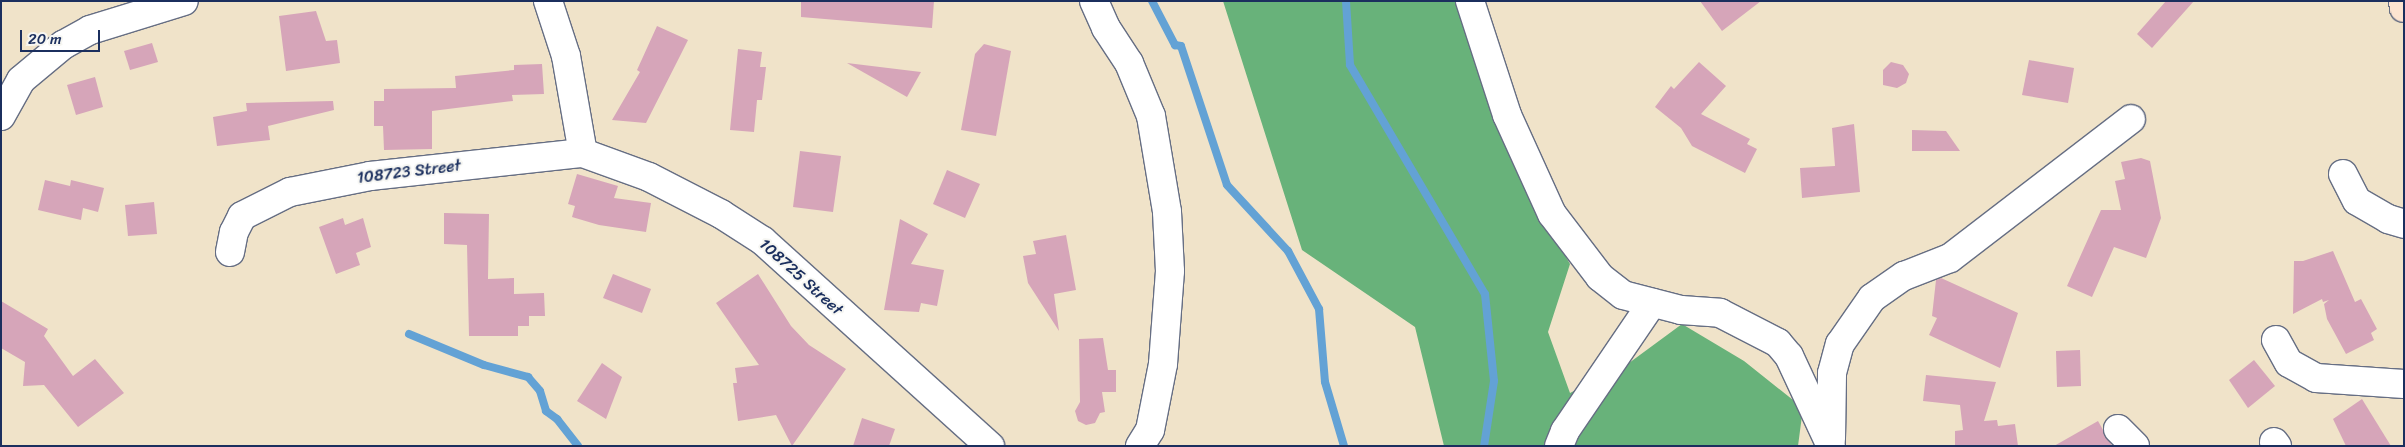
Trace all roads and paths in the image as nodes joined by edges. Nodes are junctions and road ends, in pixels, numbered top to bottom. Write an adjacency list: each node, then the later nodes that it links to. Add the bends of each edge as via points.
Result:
1 (184, 1): 7 (street, via 90,30 63,45 21,80)
2 (548, 1): 9 (street, via 566,56)
3 (1094, 1): 17 (street, via 1106,28 1129,63 1151,116 1167,212 1170,271 1163,364 1150,430)
4 (1470, 1): 13 (street, via 1507,115 1552,214 1600,277 1623,295)
5 (2403, 1): 6 (street)
6 (2404, 8)
7 (1, 116)
8 (2131, 119): 19 (street, via 1950,258 1904,276 1872,298 1840,344 1832,373)
9 (583, 153): 12 (street, 108723 Street, via 370,176 290,192 242,216 234,232); 16 (street, 108725 Street, via 649,177 727,217 764,241)
10 (2344, 174): 11 (street, via 2357,201 2388,219)
11 (2404, 224)
12 (230, 252)
13 (1652, 303): 18 (street, via 1565,431); 19 (street, via 1681,310 1720,313 1778,343 1789,356)
14 (2276, 340): 15 (street, via 2290,363 2316,378)
15 (2404, 384)
16 (990, 446)
17 (1140, 446)
18 (1559, 446)
19 (1831, 446)

